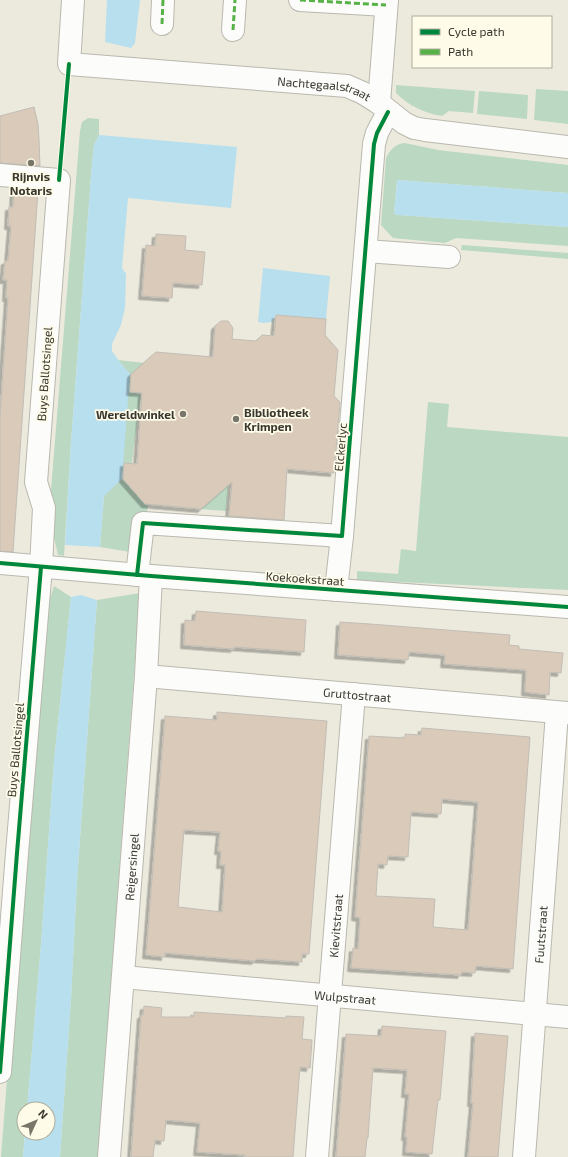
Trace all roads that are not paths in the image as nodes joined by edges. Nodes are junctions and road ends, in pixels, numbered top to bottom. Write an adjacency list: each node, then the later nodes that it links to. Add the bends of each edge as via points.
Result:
1 (73, 0): 8 (street, Nachtegaalstraat, via 69,64 347,86 363,93)
2 (164, 0): 6 (street)
3 (235, 0): 7 (street)
4 (300, 0): 5 (street)
5 (386, 3): 8 (street)
6 (162, 24)
7 (233, 30)
8 (383, 108): 9 (street, Nachtegaalstraat, via 414,128); 11 (street, Elckerlyc, via 374,144)
9 (568, 147)
10 (0, 175): 15 (street, Buys Ballotsingel, via 59,180 36,482 44,508)
11 (366, 250): 12 (street); 13 (street, Elckerlyc)
12 (449, 257)
13 (342, 536): 16 (street, via 143,523); 17 (street, Elckerlyc)
14 (0, 563): 15 (street)
15 (41, 567): 16 (street, Koekoekstraat); 26 (street, Buys Ballotsingel)
16 (144, 575): 17 (street, Koekoekstraat); 19 (street, Reigersingel)
17 (336, 590): 18 (street, Koekoekstraat)
18 (568, 607)
19 (146, 676): 20 (street, Gruttostraat); 22 (street, Reigersingel)
20 (354, 694): 21 (street, Gruttostraat); 23 (street, Kievitstraat)
21 (562, 713): 24 (street, Fuutstraat)
22 (123, 977): 23 (street, Wulpstraat); 27 (street, Reigersingel)
23 (330, 996): 24 (street, Wulpstraat); 28 (street, Kievitstraat)
24 (534, 1014): 25 (street, Wulpstraat); 29 (street, Fuutstraat)
25 (568, 1017)
26 (0, 1065)
27 (109, 1157)
28 (317, 1157)
29 (524, 1157)

